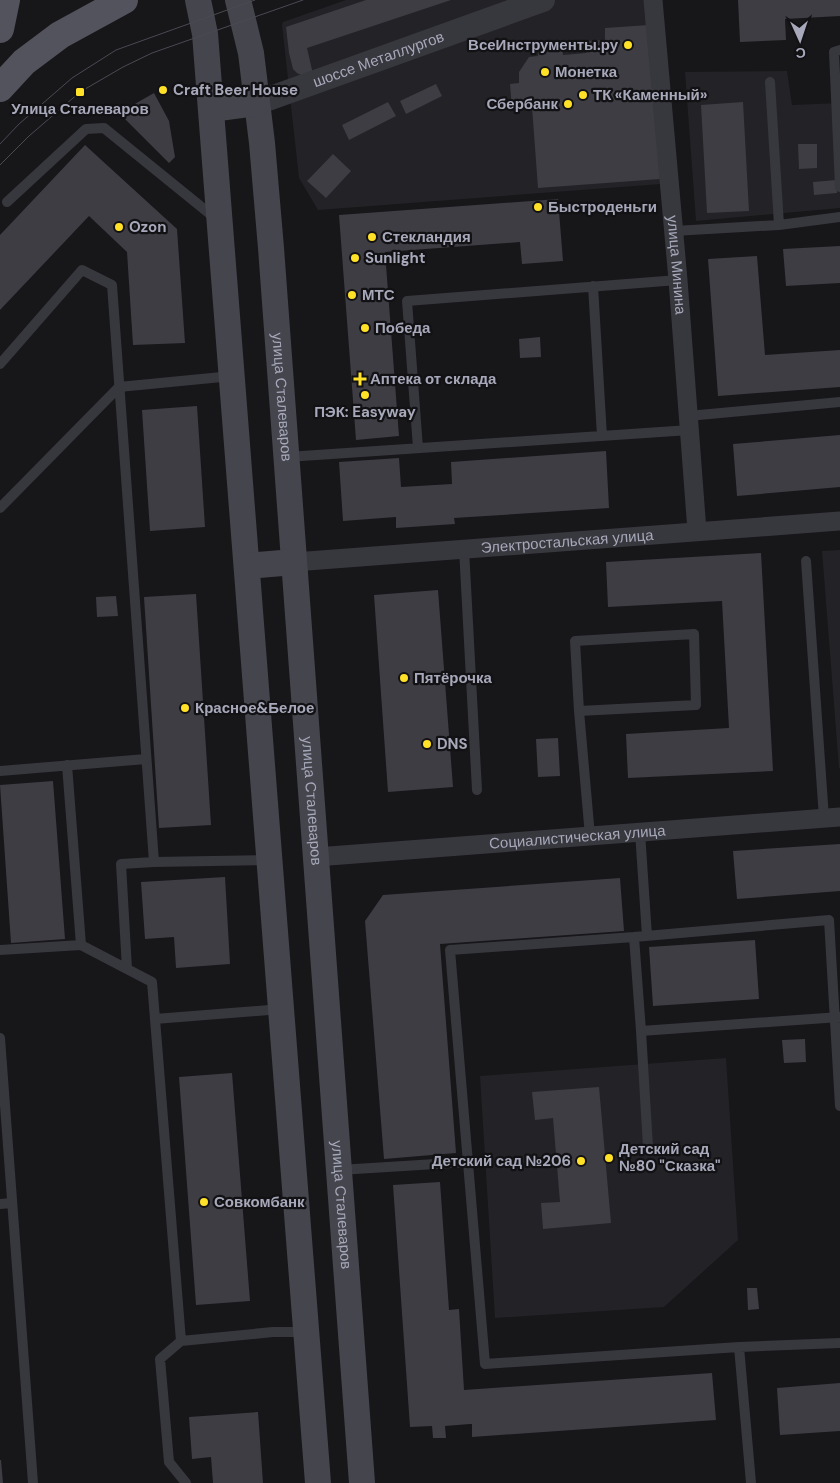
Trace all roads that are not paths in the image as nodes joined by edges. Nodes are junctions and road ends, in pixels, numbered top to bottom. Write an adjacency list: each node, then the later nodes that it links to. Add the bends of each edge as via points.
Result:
1 (6, 0): 7 (main road)
2 (124, 0): 10 (main road, via 60,35 24,62)
3 (198, 0): 12 (main road, via 205,34)
4 (238, 0): 11 (main road, улица Сталеваров, via 251,53)
5 (543, 0): 11 (street, шоссе Металлургов)
6 (654, 0): 18 (street, улица Минина)
7 (0, 29)
8 (840, 50): 13 (lane, via 834,52)
9 (770, 82): 17 (lane)
10 (0, 88)
11 (257, 104): 12 (main road, шоссе Металлургов); 28 (main road, улица Сталеваров)
12 (211, 109): 16 (main road)
13 (840, 187)
14 (7, 202): 16 (lane, via 86,130 104,128)
15 (840, 216): 17 (lane)
16 (220, 222): 22 (main road)
17 (779, 225): 18 (lane)
18 (674, 231): 19 (street, улица Минина)
19 (678, 280): 20 (lane); 25 (street, улица Минина)
20 (593, 286): 26 (lane); 27 (lane, via 407,301)
21 (0, 364): 23 (lane, via 82,270 112,285)
22 (232, 376): 23 (lane); 35 (main road)
23 (119, 387): 29 (lane); 37 (lane)
24 (840, 402): 25 (lane)
25 (689, 423): 26 (lane); 31 (street, улица Минина)
26 (602, 436): 27 (lane)
27 (418, 448): 28 (lane)
28 (287, 457): 34 (main road, улица Сталеваров)
29 (0, 508)
30 (840, 520): 31 (street, Электростальская улица)
31 (697, 531): 32 (street, Электростальская улица)
32 (464, 549): 34 (street, Электростальская улица); 40 (lane)
33 (806, 560): 41 (lane)
34 (294, 562): 35 (main road); 44 (main road, улица Сталеваров)
35 (246, 566): 45 (main road)
36 (579, 711): 36 (lane, via 575,640 694,634 696,705); 43 (lane)
37 (146, 759): 38 (lane); 46 (lane)
38 (68, 765): 39 (lane); 49 (lane)
39 (0, 771)
40 (477, 790)
41 (832, 818): 42 (street, Социалистическая улица)
42 (640, 832): 43 (street, Социалистическая улица); 47 (lane)
43 (590, 836): 44 (street, Социалистическая улица)
44 (316, 857): 60 (main road, улица Сталеваров)
45 (270, 860): 46 (lane); 52 (main road)
46 (154, 862): 51 (lane, via 121,864)
47 (647, 936): 48 (lane); 53 (lane, via 829,920)
48 (634, 937): 55 (lane); 59 (lane, via 450,950)
49 (81, 945): 50 (lane); 51 (lane)
50 (0, 950)
51 (127, 969): 54 (lane, via 152,982)
52 (281, 1009): 54 (lane); 63 (main road)
53 (837, 1017): 55 (lane); 57 (lane)
54 (155, 1019): 64 (lane)
55 (641, 1031): 58 (lane)
56 (0, 1038): 62 (lane)
57 (840, 1106)
58 (648, 1146)
59 (468, 1162): 60 (lane); 66 (lane, via 485,1364)
60 (339, 1170): 70 (main road, улица Сталеваров)
61 (0, 1204): 62 (lane)
62 (12, 1204): 67 (lane)
63 (306, 1332): 64 (lane); 69 (main road)
64 (181, 1341): 68 (lane, via 160,1359 169,1462)
65 (840, 1343): 66 (lane)
66 (739, 1347): 71 (lane)
67 (33, 1483)
68 (186, 1483)
69 (318, 1483)
70 (362, 1483)
71 (752, 1483)

